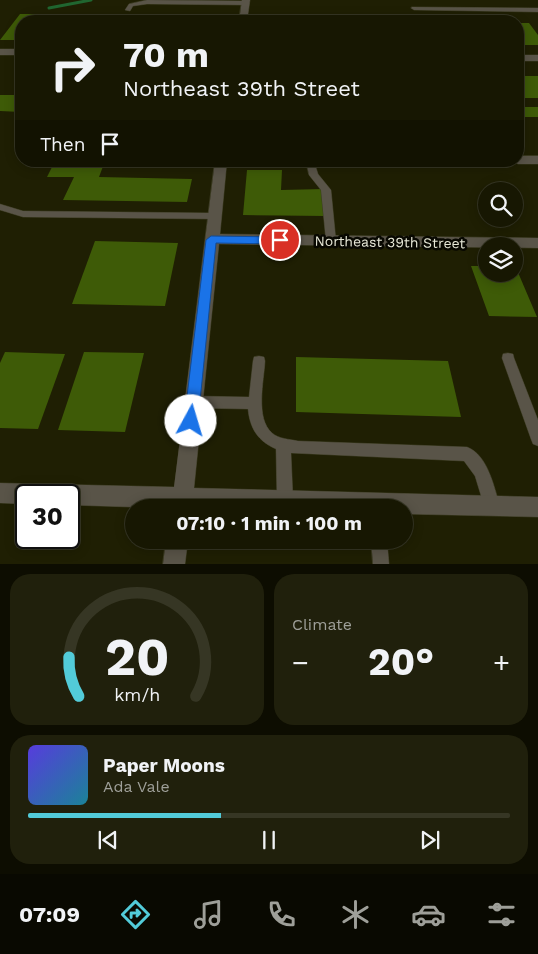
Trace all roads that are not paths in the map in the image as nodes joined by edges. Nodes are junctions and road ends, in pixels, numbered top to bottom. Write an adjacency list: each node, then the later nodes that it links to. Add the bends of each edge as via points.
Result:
1 (533, 0): 4 (lane)
2 (246, 1): 3 (lane); 9 (street)
3 (218, 3): 6 (lane, via 147,2 130,5); 7 (lane)
4 (538, 5)
5 (414, 8): 8 (lane)
6 (128, 10)
7 (216, 10)
8 (538, 10)
9 (244, 15)
10 (0, 52): 11 (street)
11 (15, 52)
12 (524, 58): 13 (street)
13 (538, 58)
14 (524, 160): 15 (street)
15 (538, 160)
16 (220, 167): 19 (street)
17 (311, 167): 21 (lane, via 313,175 326,190)
18 (0, 207): 19 (lane, via 23,214 44,215)
19 (214, 216): 20 (street)
20 (211, 240): 21 (street, Northeast 39th Street); 25 (street)
21 (331, 241): 22 (street, Northeast 39th Street)
22 (538, 243)
23 (508, 358): 27 (lane)
24 (259, 361): 26 (lane)
25 (193, 402): 26 (lane); 31 (street)
26 (256, 403): 28 (lane, via 261,434 269,441)
27 (538, 439)
28 (284, 446): 32 (lane); 34 (lane, via 467,454 481,472)
29 (0, 493): 30 (street)
30 (125, 499)
31 (182, 499)
32 (285, 499)
33 (413, 505): 34 (street)
34 (492, 506): 35 (street)
35 (538, 507)
36 (176, 549): 38 (street)
37 (380, 549): 39 (lane)
38 (174, 564)
39 (382, 564)

